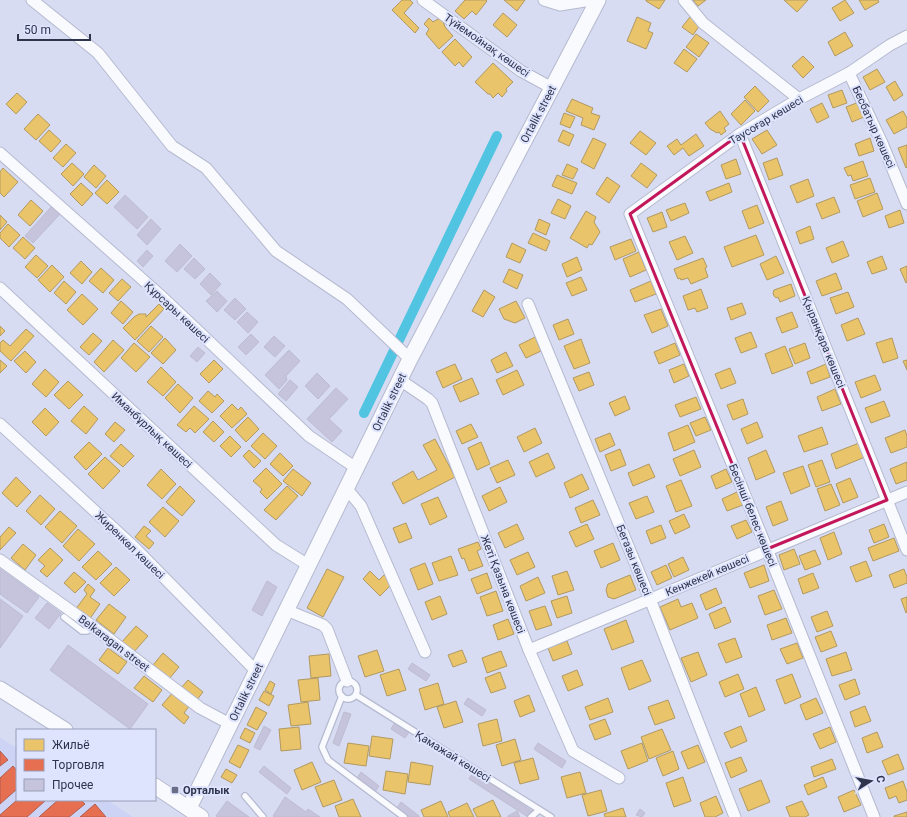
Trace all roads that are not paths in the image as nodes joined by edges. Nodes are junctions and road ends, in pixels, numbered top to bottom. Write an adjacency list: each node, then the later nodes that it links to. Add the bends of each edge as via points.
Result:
1 (32, 0): 17 (street, via 98,53 172,146 206,168 276,251 346,298)
2 (424, 0): 9 (street, Түйемойнақ көшесі, via 521,71)
3 (544, 0): 4 (street, via 560,5)
4 (591, 0)
5 (598, 0): 9 (main road, Ortalik street)
6 (684, 0): 10 (street, via 703,23)
7 (907, 36): 8 (street, Тауcоғар көшесі)
8 (849, 73): 10 (street, Тауcоғар көшесі); 13 (street, Бесбатыр көшесі)
9 (552, 88): 17 (main road, Ortalik street)
10 (799, 99): 11 (street, Тауcоғар көшесі)
11 (740, 134): 14 (street, Тауcоғар көшесі); 23 (street, Қыранқара көшесі)
12 (0, 153): 20 (street, Құрсары көшесі, via 160,295 309,436)
13 (907, 204)
14 (630, 214): 24 (street, Бесінші белес көшесі)
15 (0, 288): 27 (street, Иманбұрлық көшесі, via 276,545)
16 (528, 304): 28 (street, Бегазы көшесі)
17 (410, 359): 18 (main road, Ortalik street)
18 (400, 380): 20 (main road, Ortalik street); 32 (street, Жеті Қазына көшесі, via 432,403)
19 (0, 424): 34 (street, Жиренкөл көшесі, via 134,547)
20 (356, 468): 21 (main road, Ortalik street)
21 (346, 488): 27 (main road, Ortalik street); 33 (street, via 361,506)
22 (907, 492): 23 (street, Кенжекей көшесі)
23 (887, 500): 24 (street, Кенжекей көшесі); 25 (street, Қыранқара көшесі)
24 (767, 549): 28 (street, Кенжекей көшесі); 52 (street, Бесінші белес көшесі)
25 (907, 550)
26 (0, 560): 31 (street, Belkaragan street)
27 (308, 565): 29 (main road, Ortalik street)
28 (650, 599): 32 (street, Кенжекей көшесі); 51 (street, Бегазы көшесі)
29 (286, 610): 34 (main road, Ortalik street); 35 (street, via 323,624)
30 (64, 617): 31 (lane, via 82,631 87,631)
31 (92, 626): 39 (street, Belkaragan street, via 200,708)
32 (529, 650): 41 (street, Жеті Қазына көшесі, via 573,751)
33 (425, 652)
34 (256, 671): 39 (main road, Ortalik street)
35 (347, 681): 37 (lane, via 356,685); 38 (lane, via 340,687)
36 (0, 689): 40 (main road)
37 (356, 695): 38 (lane, via 348,699); 45 (lane, Қамажай көшесі)
38 (342, 696): 48 (lane, via 322,747 328,760)
39 (230, 724): 44 (main road, Ortalik street)
40 (63, 729)
41 (619, 778)
42 (156, 787): 44 (main road)
43 (245, 796): 47 (lane)
44 (189, 808): 46 (main road)
45 (539, 810): 49 (lane); 50 (lane, Қамажай көшесі)
46 (201, 817)
47 (263, 817)
48 (404, 817)
49 (531, 817)
50 (551, 817)
51 (735, 817)
52 (874, 817)

